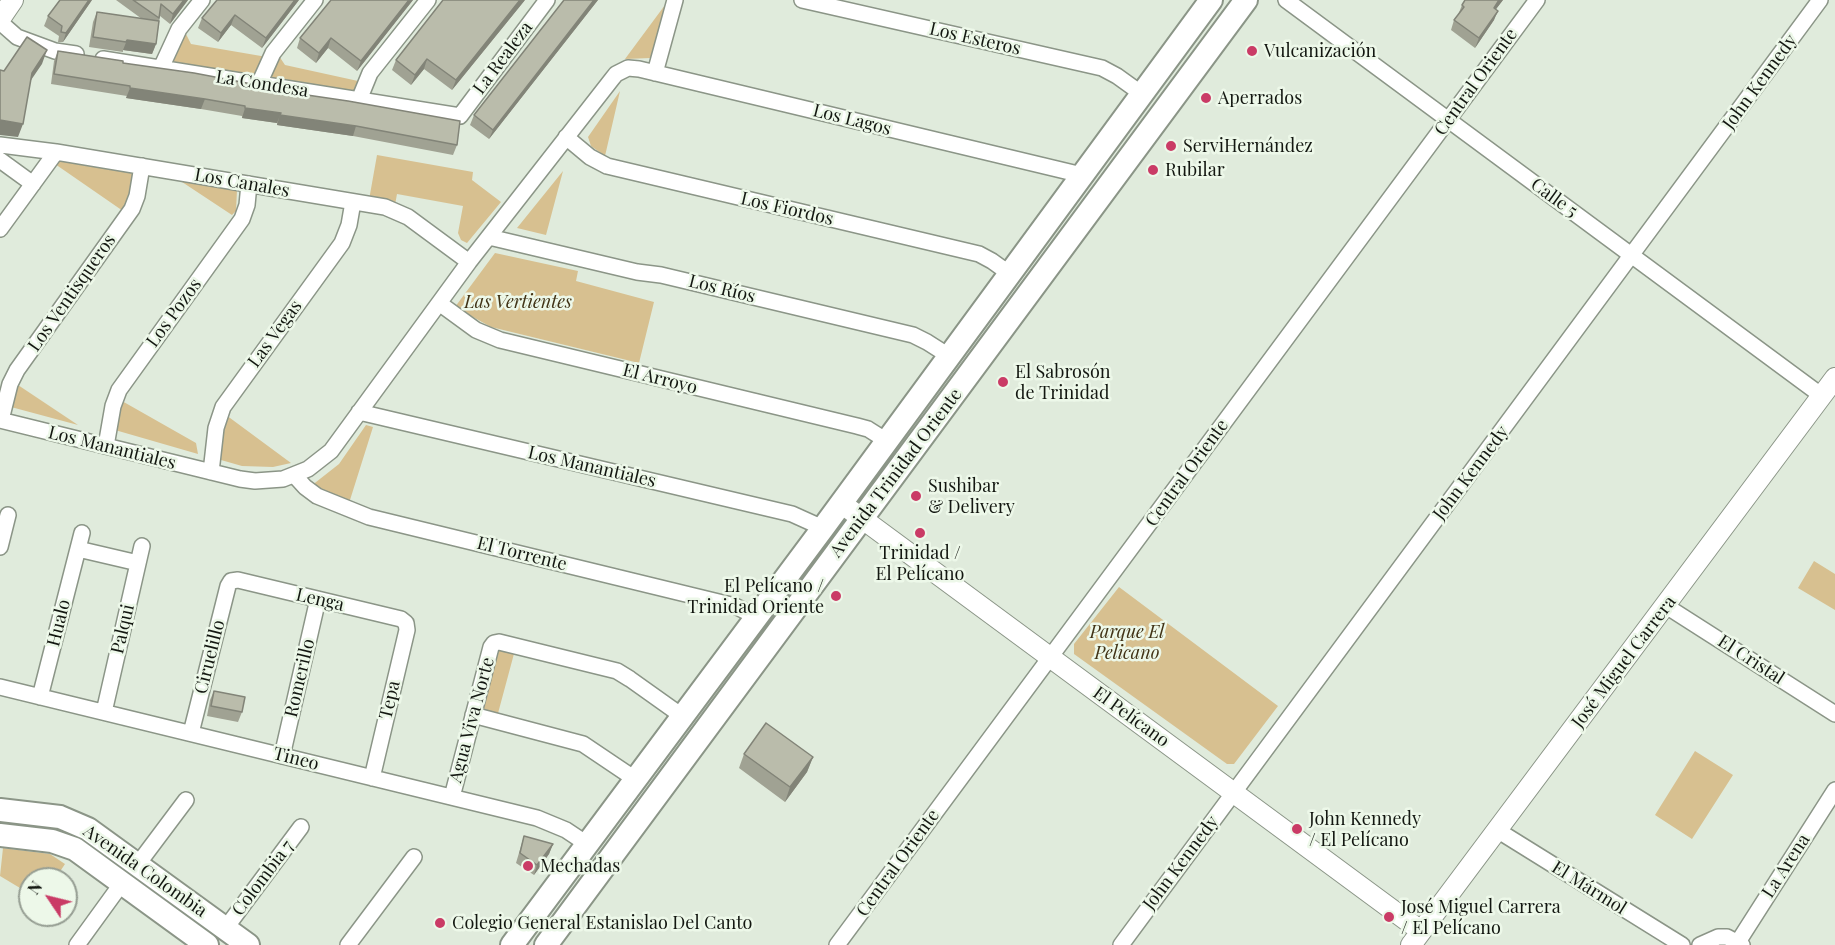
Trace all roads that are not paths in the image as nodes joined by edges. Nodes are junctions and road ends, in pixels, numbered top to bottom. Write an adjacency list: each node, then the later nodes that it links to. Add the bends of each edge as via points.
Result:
1 (13, 0): 13 (street)
2 (202, 0): 14 (street, via 179,29)
3 (315, 0): 16 (street, via 273,53)
4 (428, 0): 18 (street, via 370,73)
5 (547, 0): 19 (street, La Realeza)
6 (675, 0): 15 (street)
7 (802, 0): 17 (street, Los Esteros, via 1102,68)
8 (1211, 0): 17 (main road, Avenida Trinidad Oriente)
9 (1246, 0): 47 (main road, Avenida Trinidad Oriente)
10 (1286, 0): 20 (street, Calle 5)
11 (1536, 0): 20 (street, Central Oriente)
12 (1820, 0): 32 (street, John Kennedy)
13 (0, 20): 14 (street, La Condesa, via 17,38 55,51)
14 (161, 68): 16 (street, La Condesa)
15 (655, 73): 21 (street, Los Lagos, via 622,70); 26 (street, Los Lagos)
16 (259, 84): 18 (street, La Condesa)
17 (1143, 94): 26 (main road, Avenida Trinidad Oriente)
18 (359, 100): 19 (street, La Condesa)
19 (460, 116)
20 (1448, 120): 32 (street, Calle 5); 60 (street, Central Oriente)
21 (566, 137): 31 (street); 34 (street, Los Fiordos, via 607,166 979,254)
22 (0, 145): 23 (street, Los Canales)
23 (56, 152): 25 (street, Los Canales); 27 (street)
24 (0, 160): 27 (street)
25 (142, 166): 28 (street, Los Canales); 40 (street, Los Ventisqueros, via 132,209 17,370)
26 (1082, 175): 34 (main road, Avenida Trinidad Oriente)
27 (33, 184): 30 (street)
28 (249, 184): 29 (street, Los Canales); 42 (street, Los Pozos, via 242,219 119,390)
29 (353, 202): 33 (street, Los Canales, via 395,210); 43 (street, Las Vegas, via 342,243 223,407 216,428)
30 (0, 229)
31 (489, 237): 33 (street); 36 (street, Los Ríos, via 913,335)
32 (1632, 255): 38 (street, Calle 5); 72 (street, John Kennedy)
33 (469, 262): 35 (street)
34 (1010, 274): 36 (main road, Avenida Trinidad Oriente)
35 (439, 303): 39 (street); 41 (street, El Arroyo, via 476,330 500,340 857,426)
36 (949, 356): 41 (main road, Avenida Trinidad Oriente)
37 (1835, 378): 38 (street, José Miguel Carrera)
38 (1822, 396): 57 (street, José Miguel Carrera)
39 (359, 412): 44 (street, via 331,451); 48 (street, Los Manantiales, via 792,514)
40 (1, 420): 42 (street, Los Manantiales)
41 (887, 441): 45 (main road, Avenida Trinidad Oriente)
42 (106, 446): 43 (street, Los Manantiales)
43 (211, 472): 44 (street, Los Manantiales, via 255,481)
44 (295, 476): 58 (street, El Torrente, via 317,496 362,515 735,606)
45 (841, 504): 47 (street, El Pelícano); 48 (main road, Avenida Trinidad Oriente)
46 (8, 515): 49 (street)
47 (862, 519): 60 (street, El Pelícano); 91 (main road, Avenida Trinidad Oriente)
48 (823, 528): 58 (main road, Avenida Trinidad Oriente)
49 (2, 530): 52 (street)
50 (82, 533): 53 (street, Hualo)
51 (142, 546): 54 (street, Palqui)
52 (0, 547)
53 (78, 549): 54 (street); 62 (street, Hualo)
54 (138, 563): 63 (street, Palqui)
55 (231, 581): 56 (street, Lenga); 67 (street, Ciruelillo)
56 (318, 599): 59 (street, Lenga); 68 (street, Romerillo)
57 (1666, 606): 64 (street, El Cristal); 77 (street, José Miguel Carrera)
58 (757, 617): 66 (main road, Avenida Trinidad Oriente)
59 (406, 623): 69 (street, Tepa)
60 (1050, 657): 72 (street, El Pelícano); 92 (street, Central Oriente)
61 (0, 687): 62 (street, Tineo)
62 (40, 697): 63 (street, Tineo)
63 (104, 712): 67 (street, Tineo)
64 (1835, 714)
65 (473, 716): 66 (street, Agua Viva Norte, via 494,642 617,672); 70 (street, via 583,744); 73 (street, Agua Viva Norte)
66 (682, 716): 70 (main road, Avenida Trinidad Oriente)
67 (191, 733): 68 (street, Tineo)
68 (282, 756): 69 (street, Tineo)
69 (372, 778): 73 (street, Tineo)
70 (635, 779): 79 (main road, Avenida Trinidad Oriente)
71 (1835, 790): 85 (street, La Arena)
72 (1234, 793): 84 (street, El Pelícano); 93 (street, John Kennedy)
73 (452, 797): 79 (street, Tineo, via 546,821)
74 (186, 800): 81 (street)
75 (0, 810): 81 (main road, Avenida Colombia, via 73,822)
76 (301, 827): 83 (street, Colombia 7)
77 (1497, 830): 84 (street, José Miguel Carrera); 94 (street, El Mármol)
78 (0, 835): 82 (main road, Avenida Colombia, via 65,845)
79 (586, 844): 90 (main road, Avenida Trinidad Oriente)
80 (414, 857): 89 (street)
81 (138, 864): 83 (main road, Avenida Colombia)
82 (122, 883): 86 (street); 87 (main road, Avenida Colombia)
83 (225, 929): 88 (main road, Avenida Colombia)
84 (1416, 938)
85 (1740, 944): 95 (street, via 1718,937)
86 (78, 945)
87 (207, 945)
88 (248, 945)
89 (348, 945)
90 (512, 945)
91 (546, 945)
92 (837, 945)
93 (1121, 945)
94 (1682, 945)
95 (1700, 945)

